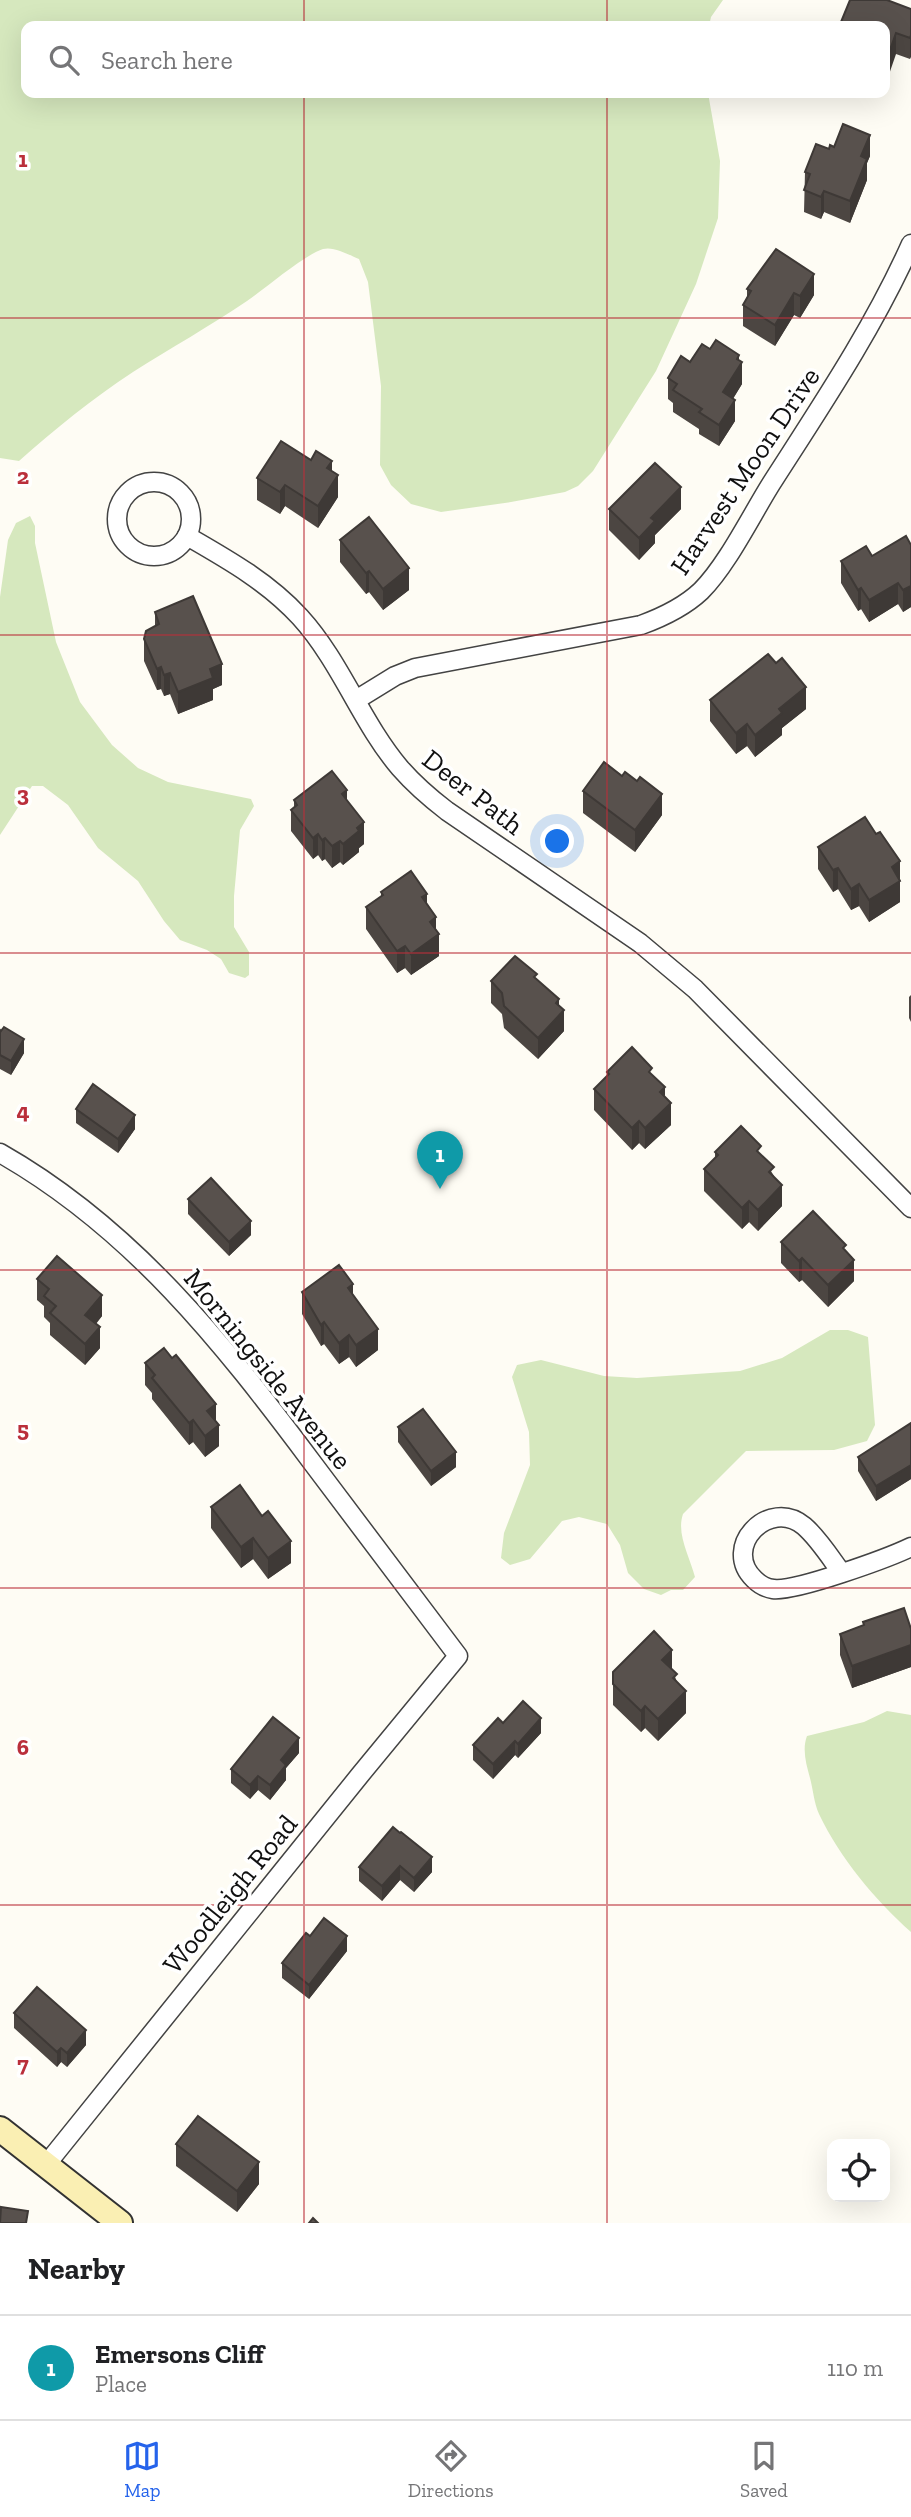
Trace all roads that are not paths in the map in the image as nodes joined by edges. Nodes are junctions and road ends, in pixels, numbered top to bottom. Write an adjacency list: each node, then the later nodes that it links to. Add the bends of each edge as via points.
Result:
1 (911, 244): 3 (street, Harvest Moon Drive, via 871,326 733,545 702,590 683,606 641,625 415,668)
2 (187, 536): 2 (street, via 164,555 133,551 119,532 120,505 137,486 160,483 172,487 190,511); 3 (street, Deer Path, via 254,576 299,616)
3 (356, 700): 5 (street, Deer Path, via 386,750 420,789 675,971)
4 (0, 1153): 8 (street, Morningside Avenue, via 81,1207 187,1306 252,1382)
5 (911, 1208)
6 (911, 1547): 7 (street)
7 (841, 1572): 7 (street, via 804,1526 793,1520 770,1518 757,1524 744,1545 746,1570 771,1589)
8 (458, 1656): 10 (street, Woodleigh Road)
9 (0, 2129): 10 (street)
10 (45, 2166): 11 (street)
11 (120, 2223)

